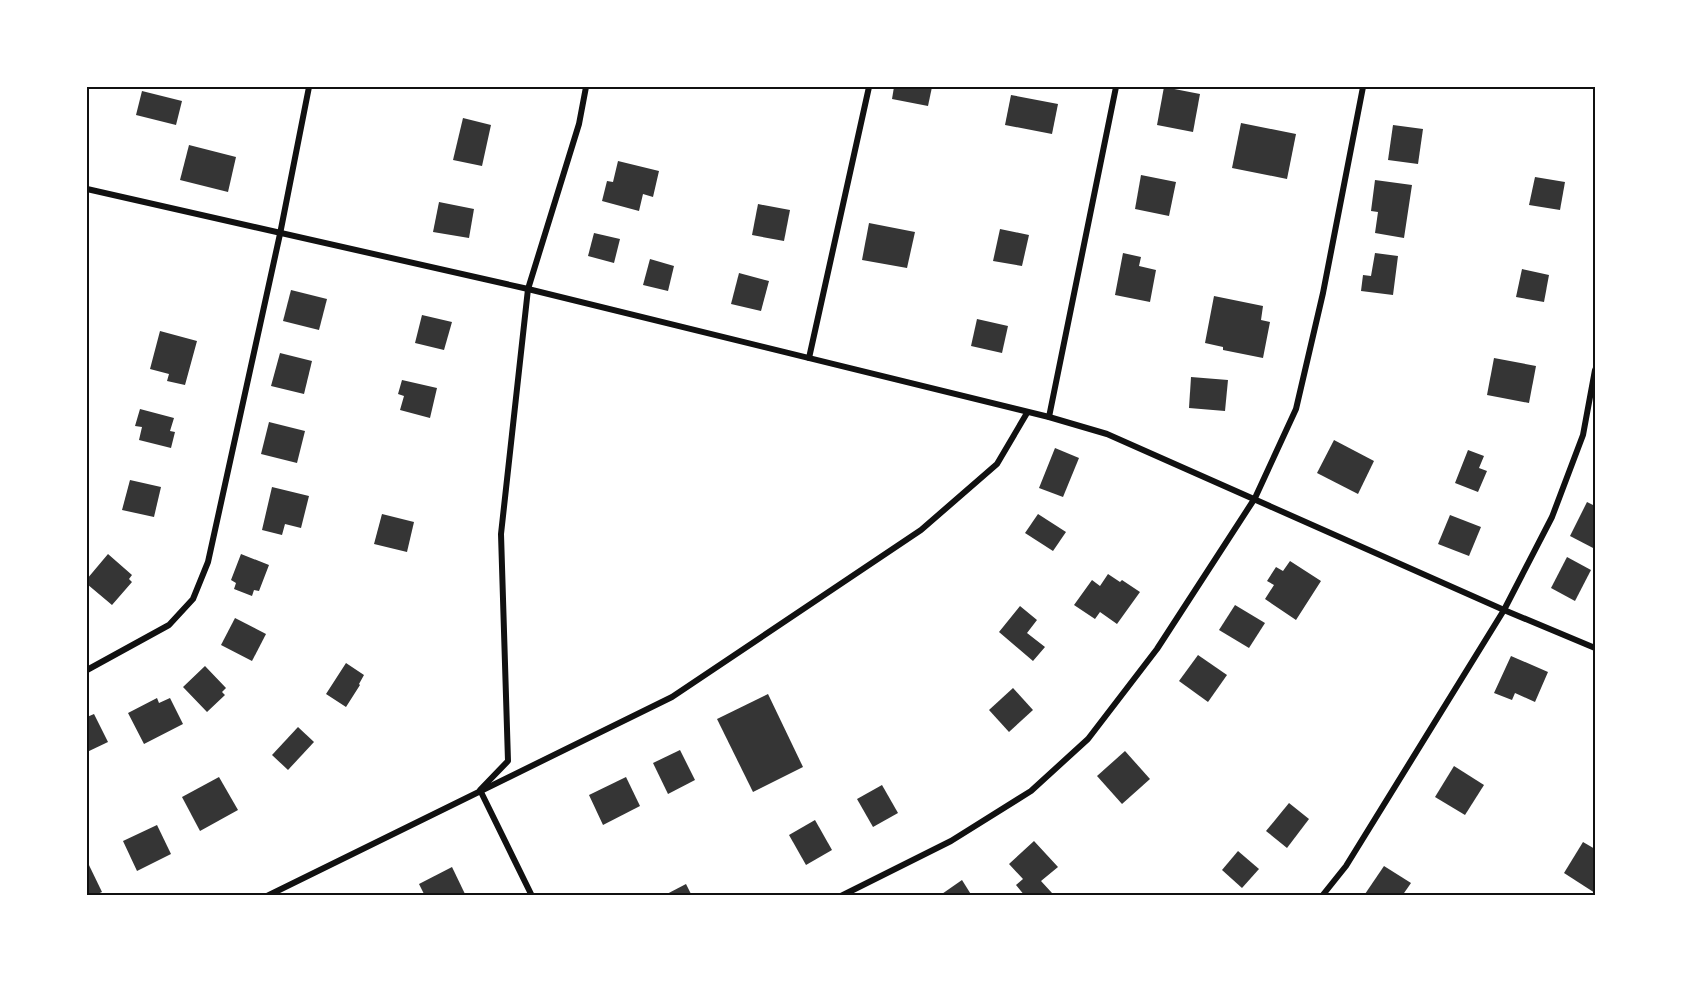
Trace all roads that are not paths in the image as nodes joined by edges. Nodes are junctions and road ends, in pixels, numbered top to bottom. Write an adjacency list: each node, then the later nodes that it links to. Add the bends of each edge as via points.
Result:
1 (309, 87): 7 (street)
2 (586, 87): 8 (street, via 579,124)
3 (868, 87): 9 (street)
4 (1116, 87): 12 (street)
5 (1363, 87): 13 (street, via 1296,409)
6 (87, 189): 7 (street)
7 (280, 234): 8 (street); 16 (street, via 208,562 193,599 169,625)
8 (528, 290): 9 (street); 17 (street, via 501,534 508,761)
9 (809, 358): 11 (street)
10 (1595, 370): 14 (street, via 1583,435 1552,517)
11 (1027, 413): 12 (street); 17 (street, via 997,464 921,530 672,697)
12 (1050, 417): 13 (street, via 1107,434)
13 (1255, 498): 14 (street); 20 (street, via 1157,649 1088,739 1031,791 951,841)
14 (1504, 610): 15 (street); 21 (street, via 1346,867)
15 (1595, 648)
16 (87, 670)
17 (480, 790): 18 (street); 19 (street)
18 (267, 896)
19 (532, 896)
20 (841, 896)
21 (1322, 896)

